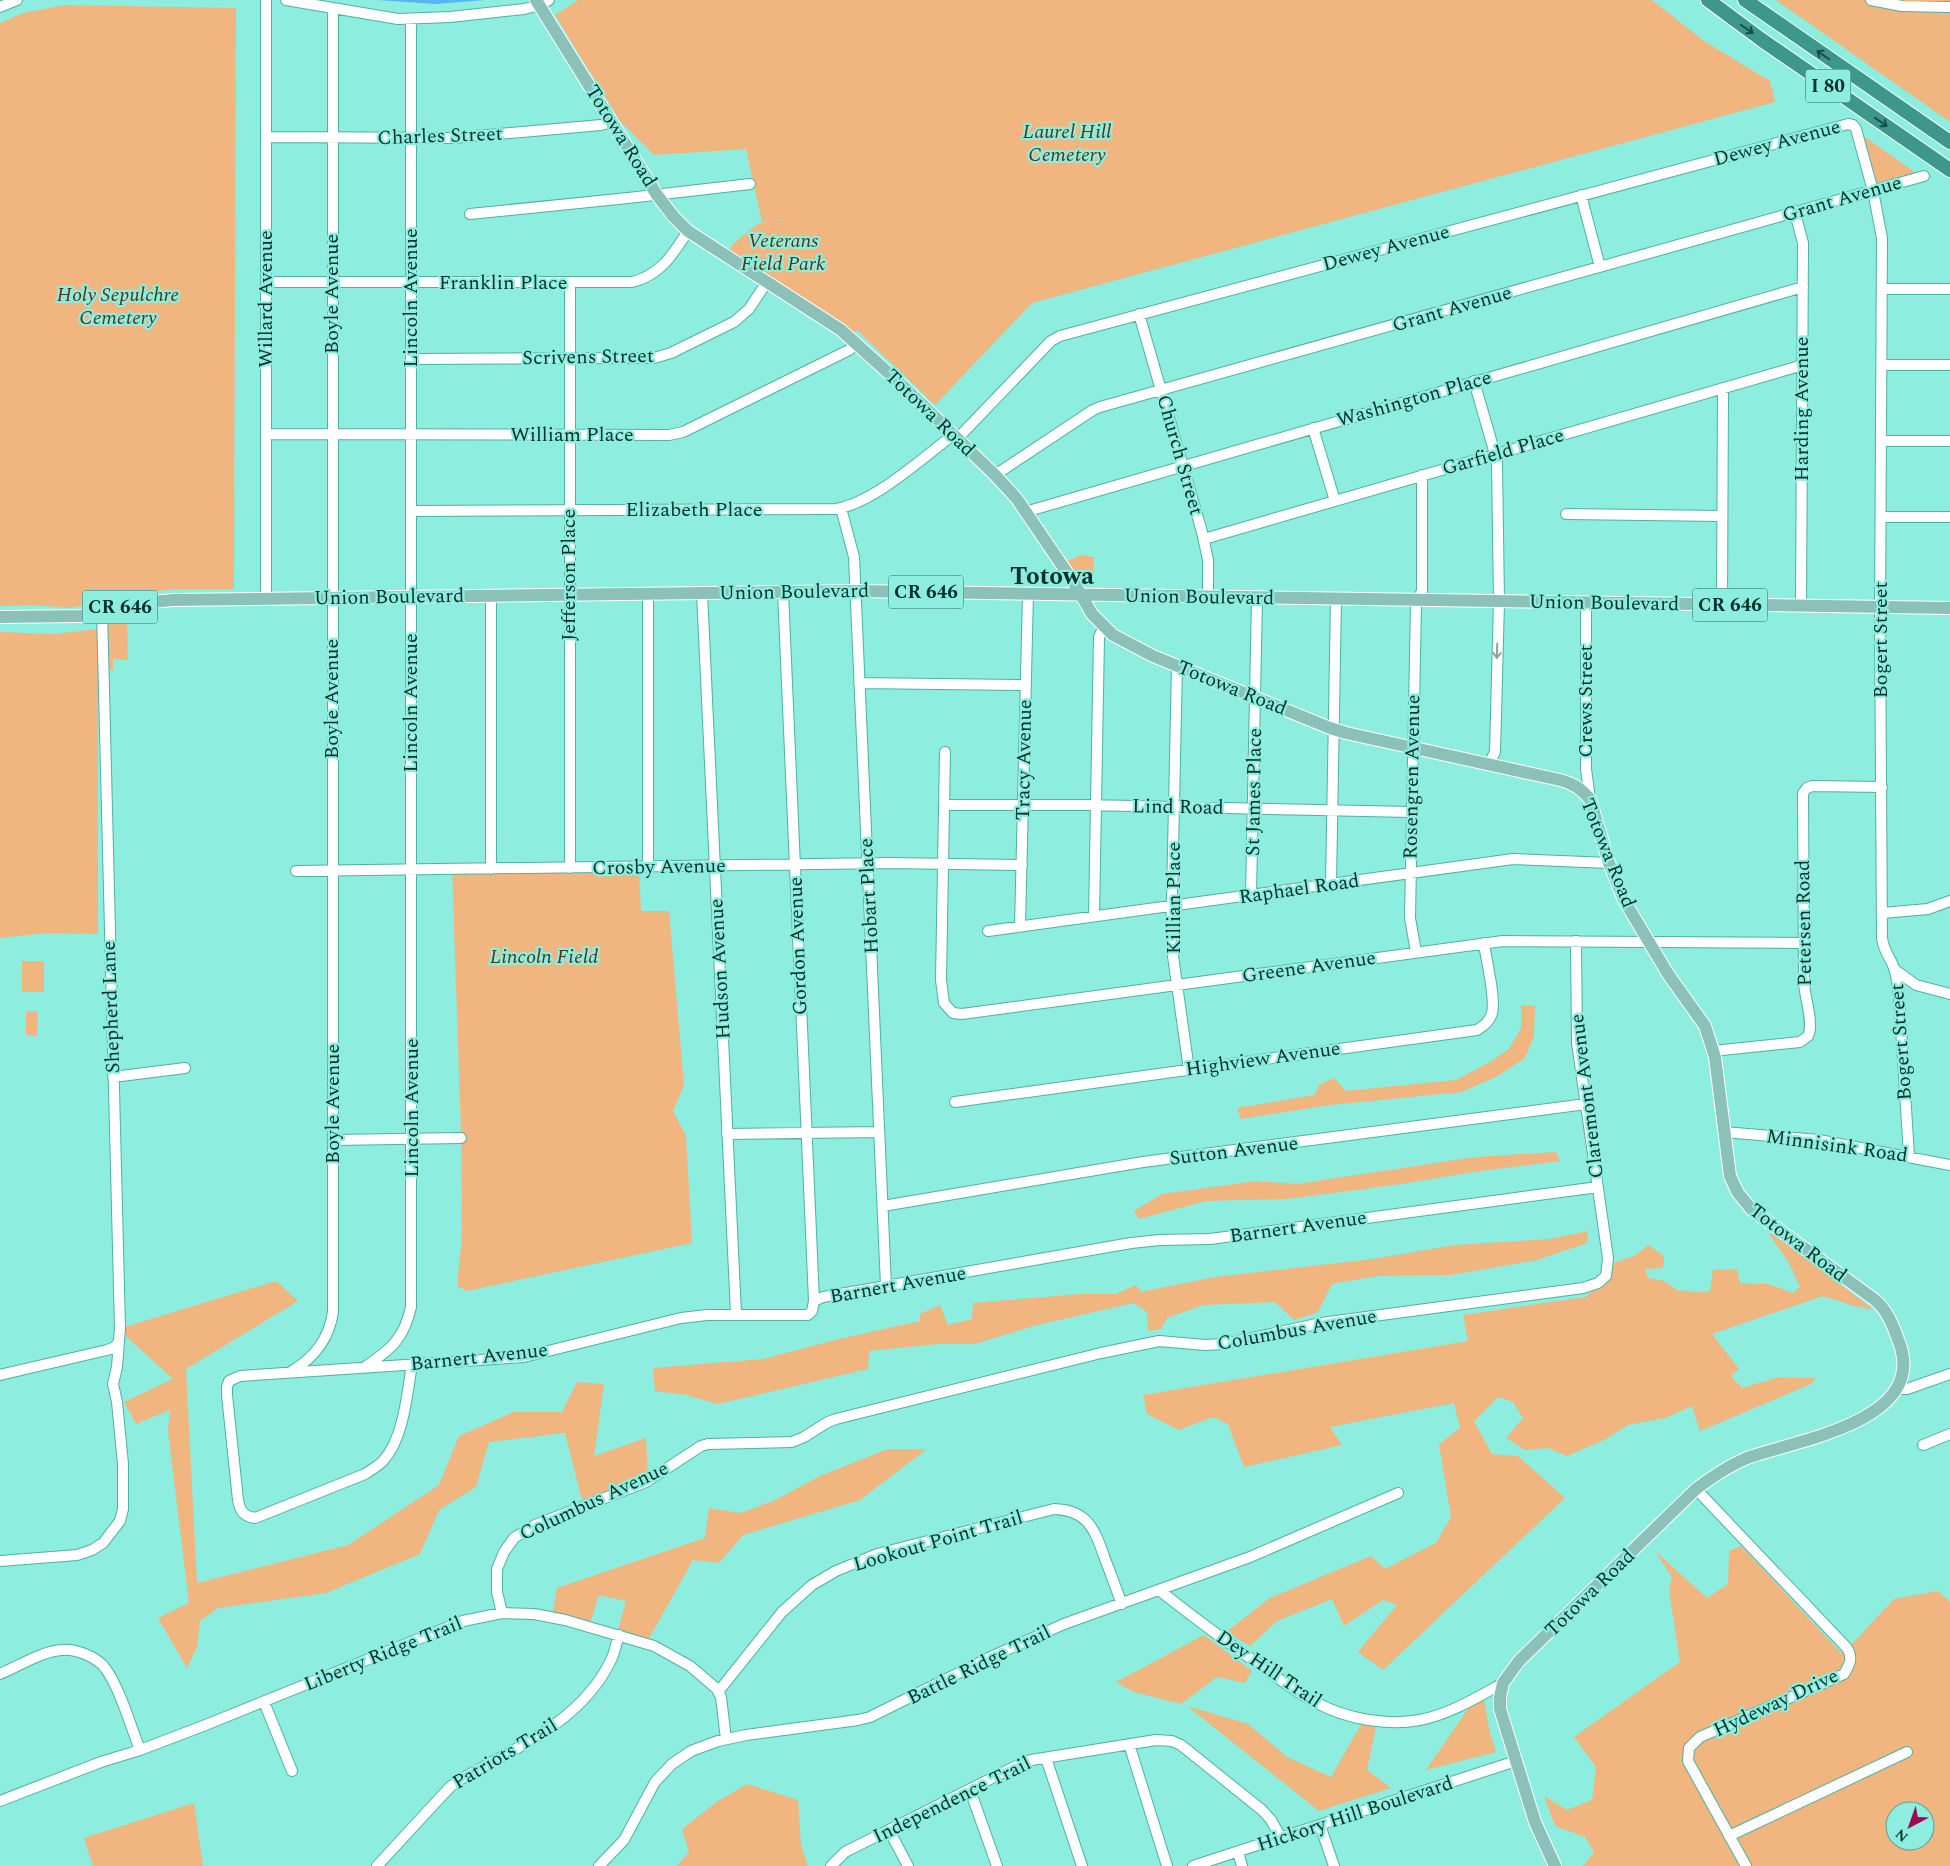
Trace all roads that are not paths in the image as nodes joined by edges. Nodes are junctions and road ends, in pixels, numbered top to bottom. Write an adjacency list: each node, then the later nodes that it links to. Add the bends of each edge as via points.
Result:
1 (17, 0): 8 (street)
2 (266, 0): 14 (street, Willard Avenue)
3 (286, 0): 10 (street, Totowa Road)
4 (1708, 0): 18 (highway, I 80, one-way to 18)
5 (1745, 0): 17 (highway, I 80, one-way to 5)
6 (1871, 0): 9 (street, via 1902,6)
7 (542, 2): 11 (street, Totowa Road, via 524,10); 12 (main road, Totowa Road)
8 (0, 7)
9 (1950, 7)
10 (333, 8): 11 (street, Totowa Road); 15 (street, Boyle Avenue)
11 (411, 19): 16 (street, Lincoln Avenue)
12 (613, 122): 16 (street, Charles Street); 22 (main road, Totowa Road)
13 (1853, 125): 21 (street, Bogert Street); 23 (street, Dewey Avenue)
14 (266, 137): 15 (street, Charles Street); 28 (street, Willard Avenue)
15 (332, 138): 16 (street, Charles Street); 29 (street, Boyle Avenue)
16 (412, 139): 30 (street, Lincoln Avenue)
17 (1950, 142)
18 (1950, 170)
19 (1924, 176): 21 (street, Grant Avenue)
20 (750, 184): 22 (street)
21 (1873, 191): 24 (street, Grant Avenue); 34 (street, Bogert Street, via 1882,230)
22 (657, 194): 25 (street); 26 (main road, Totowa Road)
23 (1581, 195): 27 (street); 36 (street, Dewey Avenue)
24 (1795, 213): 27 (street, Grant Avenue); 33 (street, Harding Avenue, via 1803,243)
25 (470, 214)
26 (688, 230): 31 (main road, Totowa Road); 32 (street, Franklin Place, via 668,261 646,278 632,282)
27 (1600, 267): 45 (street, Grant Avenue)
28 (266, 282): 29 (street, Franklin Place); 47 (street, Willard Avenue)
29 (332, 282): 30 (street, Franklin Place); 48 (street, Boyle Avenue)
30 (412, 282): 32 (street, Franklin Place); 38 (street, Lincoln Avenue)
31 (767, 282): 37 (main road, Totowa Road); 39 (street, Scrivens Street, via 749,309 734,322 671,353 654,358)
32 (570, 283): 39 (street, Jefferson Place)
33 (1803, 287): 40 (street, Harding Avenue); 43 (street, Washington Place)
34 (1882, 289): 35 (street); 41 (street, Bogert Street)
35 (1950, 289)
36 (1139, 314): 45 (street, Church Street); 51 (street, Dewey Avenue, via 1055,338)
37 (857, 344): 50 (street, William Place, via 683,432 668,435); 51 (main road, Totowa Road)
38 (411, 359): 39 (street, Scrivens Street); 49 (street, Lincoln Avenue)
39 (570, 359): 50 (street, Jefferson Place)
40 (1803, 365): 44 (street, Garfield Place); 86 (street, Harding Avenue)
41 (1882, 365): 42 (street); 52 (street, Bogert Street)
42 (1950, 365)
43 (1474, 381): 46 (street, Washington Place); 54 (street)
44 (1723, 388): 54 (street, Garfield Place); 64 (street)
45 (1161, 390): 55 (street, Church Street); 56 (street, Grant Avenue, via 1093,410)
46 (1313, 428): 55 (street, Washington Place); 58 (street)
47 (266, 434): 48 (street, William Place); 80 (street, Willard Avenue)
48 (332, 434): 49 (street, William Place); 77 (street, Boyle Avenue)
49 (412, 435): 50 (street, William Place); 61 (street, Lincoln Avenue)
50 (570, 435): 60 (street, Jefferson Place)
51 (955, 437): 56 (main road, Totowa Road); 59 (street, Elizabeth Place, via 867,499)
52 (1882, 440): 53 (street); 65 (street, Bogert Street)
53 (1950, 441)
54 (1495, 454): 57 (street, Garfield Place); 83 (street)
55 (1183, 466): 62 (street, Washington Place); 67 (street, Church Street)
56 (995, 475): 62 (main road, Totowa Road)
57 (1422, 475): 58 (street, Garfield Place); 82 (street, Rosengren Avenue, via 1422,591)
58 (1335, 501): 67 (street, Garfield Place)
59 (841, 508): 60 (street, Elizabeth Place); 68 (street, Hobart Place, via 854,557)
60 (570, 510): 61 (street, Elizabeth Place); 73 (street, Jefferson Place)
61 (411, 511): 76 (street, Lincoln Avenue)
62 (1025, 512): 74 (main road, Totowa Road)
63 (1566, 514): 64 (street)
64 (1722, 516): 85 (street)
65 (1881, 517): 66 (street); 87 (street, Bogert Street)
66 (1950, 517)
67 (1204, 539): 78 (street, Church Street, via 1208,560)
68 (855, 591): 69 (main road, Union Boulevard / CR 646); 71 (main road, Union Boulevard / CR 646); 93 (street, Hobart Place)
69 (783, 592): 70 (main road, Union Boulevard / CR 646); 112 (street, Gordon Avenue)
70 (702, 593): 72 (main road, Union Boulevard / CR 646); 114 (street, Hudson Avenue)
71 (1028, 593): 74 (main road, Union Boulevard / CR 646); 94 (street, Tracy Avenue)
72 (648, 594): 73 (main road, Union Boulevard / CR 646); 115 (street)
73 (569, 595): 75 (main road, Union Boulevard / CR 646); 116 (street, Jefferson Place)
74 (1081, 595): 78 (main road, Union Boulevard / CR 646); 91 (main road, Totowa Road)
75 (491, 596): 76 (main road, Union Boulevard / CR 646); 117 (street)
76 (411, 597): 77 (main road, Union Boulevard / CR 646); 118 (street, Lincoln Avenue)
77 (332, 598): 80 (main road, Union Boulevard / CR 646); 120 (street, Boyle Avenue)
78 (1208, 598): 79 (main road, Union Boulevard / CR 646)
79 (1257, 598): 81 (main road, Union Boulevard / CR 646); 95 (street, St James Place)
80 (266, 599): 89 (main road, Union Boulevard / CR 646, via 152,601)
81 (1336, 599): 82 (main road, Union Boulevard / CR 646); 96 (street)
82 (1418, 601): 83 (main road, Union Boulevard / CR 646); 97 (street, Rosengren Avenue)
83 (1499, 602): 84 (main road, Union Boulevard / CR 646); 99 (street, one-way to 99, via 1495,752)
84 (1586, 603): 85 (main road, Union Boulevard / CR 646); 101 (street, Crews Street, via 1586,769)
85 (1722, 605): 86 (main road, Union Boulevard / CR 646)
86 (1801, 606): 87 (main road, Union Boulevard / CR 646)
87 (1880, 607): 88 (main road, Union Boulevard / CR 646); 100 (street, Bogert Street)
88 (1950, 608)
89 (102, 611): 90 (main road, Union Boulevard / CR 646, via 63,618); 141 (street, Shepherd Lane)
90 (0, 617)
91 (1104, 626): 92 (main road, Totowa Road, via 1122,641); 104 (street, via 1099,638)
92 (1177, 666): 95 (main road, Totowa Road); 105 (street, Killian Place)
93 (859, 683): 94 (street); 110 (street, Hobart Place)
94 (1026, 685): 103 (street, Tracy Avenue)
95 (1256, 698): 96 (main road, Totowa Road); 106 (street, St James Place)
96 (1334, 729): 97 (main road, Totowa Road); 107 (street)
97 (1413, 748): 99 (main road, Totowa Road); 108 (street, Rosengren Avenue)
98 (945, 752): 102 (street)
99 (1488, 764): 101 (main road, Totowa Road, via 1569,782 1578,786)
100 (1882, 787): 126 (street, Bogert Street); 133 (street, Petersen Road, via 1812,786 1804,793)
101 (1590, 799): 109 (main road, Totowa Road)
102 (944, 805): 103 (street, Lind Road); 111 (street)
103 (1023, 805): 104 (street, Lind Road); 113 (street, Tracy Avenue)
104 (1097, 805): 105 (street, Lind Road); 127 (street)
105 (1174, 808): 106 (street, Lind Road); 125 (street, Killian Place)
106 (1254, 809): 107 (street, Lind Road); 123 (street, St James Place)
107 (1333, 810): 108 (street, Lind Road); 122 (street)
108 (1412, 812): 121 (street, Rosengren Avenue)
109 (1609, 863): 121 (street, Raphael Road, via 1524,858); 131 (main road, Totowa Road, via 1624,900)
110 (867, 864): 111 (street, Crosby Avenue); 112 (street, Crosby Avenue); 144 (street, Hobart Place)
111 (943, 864): 113 (street, Crosby Avenue); 136 (street, Greene Avenue, via 941,980 947,1008 953,1014)
112 (794, 865): 114 (street, Crosby Avenue); 146 (street, Gordon Avenue)
113 (1022, 865): 128 (street, Tracy Avenue)
114 (715, 866): 115 (street, Crosby Avenue); 147 (street, Hudson Avenue)
115 (648, 867): 116 (street, Crosby Avenue)
116 (570, 868): 117 (street, Crosby Avenue)
117 (491, 869): 118 (street, Crosby Avenue)
118 (411, 870): 120 (street, Crosby Avenue); 148 (street, Lincoln Avenue)
119 (296, 871): 120 (street, Crosby Avenue)
120 (333, 871): 150 (street, Boyle Avenue)
121 (1411, 874): 122 (street, Raphael Road); 134 (street, Rosengren Avenue, via 1410,918)
122 (1331, 884): 123 (street, Raphael Road)
123 (1251, 895): 125 (street, Raphael Road)
124 (1950, 901): 126 (street, via 1928,908)
125 (1173, 905): 127 (street, Raphael Road); 136 (street, Killian Place, via 1171,942)
126 (1882, 913): 135 (street, Bogert Street, via 1884,952)
127 (1094, 916): 128 (street, Raphael Road)
128 (1020, 926): 129 (street, Raphael Road)
129 (988, 931)
130 (1576, 941): 131 (street, Greene Avenue); 132 (street, Greene Avenue); 143 (street, Claremont Avenue, via 1577,1043)
131 (1649, 942): 133 (street, Greene Avenue); 138 (main road, Totowa Road, via 1705,1026)
132 (1484, 943): 134 (street, Greene Avenue); 140 (street, Highview Avenue, via 1492,1012 1487,1022 1477,1030)
133 (1804, 943): 138 (street, Petersen Road, via 1804,994 1811,1026 1808,1036 1800,1042)
134 (1416, 952): 136 (street, Greene Avenue)
135 (1894, 969): 137 (street, via 1916,985); 151 (street, Bogert Street, via 1899,996)
136 (1177, 984): 140 (street, Killian Place)
137 (1950, 994)
138 (1713, 1051): 145 (main road, Totowa Road)
139 (185, 1068): 141 (street)
140 (1188, 1070): 142 (street, Highview Avenue)
141 (113, 1077): 159 (street, Shepherd Lane)
142 (955, 1102)
143 (1586, 1104): 153 (street, Claremont Avenue); 154 (street, Sutton Avenue, via 1118,1166)
144 (879, 1132): 146 (street); 154 (street, Hobart Place)
145 (1724, 1132): 151 (street, Minnisink Road, via 1818,1140); 165 (main road, Totowa Road, via 1730,1176 1742,1200 1886,1311 1902,1355 1902,1374)
146 (806, 1133): 147 (street); 157 (street, Gordon Avenue)
147 (727, 1134): 158 (street, Hudson Avenue)
148 (412, 1138): 149 (street); 150 (street); 161 (street, Lincoln Avenue, via 411,1307 397,1341)
149 (461, 1138)
150 (333, 1140): 162 (street, Boyle Avenue, via 332,1322 317,1351)
151 (1908, 1156): 152 (street, Minnisink Road)
152 (1950, 1165)
153 (1598, 1187): 155 (street, Claremont Avenue); 156 (street, Barnert Avenue, via 1210,1238 1131,1243)
154 (883, 1206): 156 (street, Hobart Place)
155 (1607, 1250): 173 (street, Columbus Avenue, via 1606,1276 1592,1286 1321,1323 1224,1344 1159,1341 832,1420 792,1442 724,1442 701,1446 646,1482 525,1530 514,1538 499,1561 497,1592)
156 (886, 1286): 157 (street, Barnert Avenue)
157 (814, 1300): 158 (street, Barnert Avenue, via 808,1315)
158 (736, 1314): 160 (street, Barnert Avenue, via 681,1318 524,1357)
159 (119, 1341): 164 (street, via 107,1350); 170 (street, Shepherd Lane, via 113,1384 123,1464 120,1521 104,1543 92,1550 77,1555)
160 (412, 1364): 161 (street, Barnert Avenue); 162 (street, Barnert Avenue, via 397,1439 380,1464 364,1474 255,1518 243,1514 239,1506 227,1387 234,1377)
161 (365, 1367): 162 (street, Barnert Avenue)
162 (289, 1372)
163 (1950, 1374): 165 (street, via 1907,1389)
164 (0, 1375)
165 (1896, 1389): 168 (main road, Totowa Road, via 1879,1408 1856,1422 1747,1459 1719,1471)
166 (1950, 1434): 167 (street)
167 (1923, 1445)
168 (1696, 1490): 176 (main road, Totowa Road, via 1518,1660); 190 (street, Hydeway Drive, via 1847,1648 1851,1661 1844,1674 1700,1737 1689,1748 1688,1761)
169 (1398, 1493): 171 (street, Battle Ridge Trail, via 1250,1557)
170 (0, 1561)
171 (1159, 1590): 172 (street, Battle Ridge Trail); 176 (street, Dey Hill Trail, via 1236,1649 1300,1692 1326,1708 1350,1716 1385,1721 1422,1720 1456,1709)
172 (1122, 1604): 177 (street, Lookout Point Trail, via 1090,1524 1071,1511 1054,1509 877,1554 836,1571 812,1585 782,1612); 179 (street, Battle Ridge Trail, via 1064,1624 995,1654 870,1717)
173 (502, 1613): 174 (street, Liberty Ridge Trail, via 550,1617); 178 (street, Liberty Ridge Trail, via 463,1621)
174 (619, 1635): 177 (street, Liberty Ridge Trail, via 678,1658); 193 (street, Patriots Trail, via 607,1668 574,1711 460,1779 441,1795)
175 (0, 1674): 181 (street, via 61,1649 74,1650 95,1660 112,1678)
176 (1503, 1683): 184 (main road, Totowa Road, via 1500,1709)
177 (718, 1692): 179 (street)
178 (264, 1702): 181 (street, Liberty Ridge Trail); 185 (street)
179 (726, 1739): 194 (street, Battle Ridge Trail, via 691,1751 672,1764 655,1782 624,1840)
180 (1129, 1744): 183 (street, Independence Trail); 191 (street, Independence Trail, via 1156,1740 1181,1745 1262,1810); 199 (street)
181 (140, 1750): 187 (street, Liberty Ridge Trail)
182 (1907, 1752): 190 (street)
183 (1046, 1758): 186 (street, Independence Trail, via 1020,1764); 198 (street)
184 (1516, 1761): 188 (street, Hickory Hill Boulevard); 203 (main road, Totowa Road, via 1535,1822)
185 (292, 1771)
186 (970, 1790): 189 (street, Independence Trail); 197 (street)
187 (0, 1801)
188 (1320, 1825): 191 (street, Hickory Hill Boulevard); 202 (street)
189 (889, 1830): 195 (street, Independence Trail, via 845,1852); 196 (street)
190 (1729, 1836): 204 (street, Hydeway Drive)
191 (1281, 1838): 192 (street, Hickory Hill Boulevard)
192 (1238, 1852): 200 (street, Hickory Hill Boulevard); 201 (street)
193 (377, 1866)
194 (599, 1866)
195 (831, 1866)
196 (908, 1866)
197 (997, 1866)
198 (1082, 1866)
199 (1167, 1866)
200 (1193, 1866)
201 (1242, 1866)
202 (1334, 1866)
203 (1555, 1866)
204 (1746, 1866)

